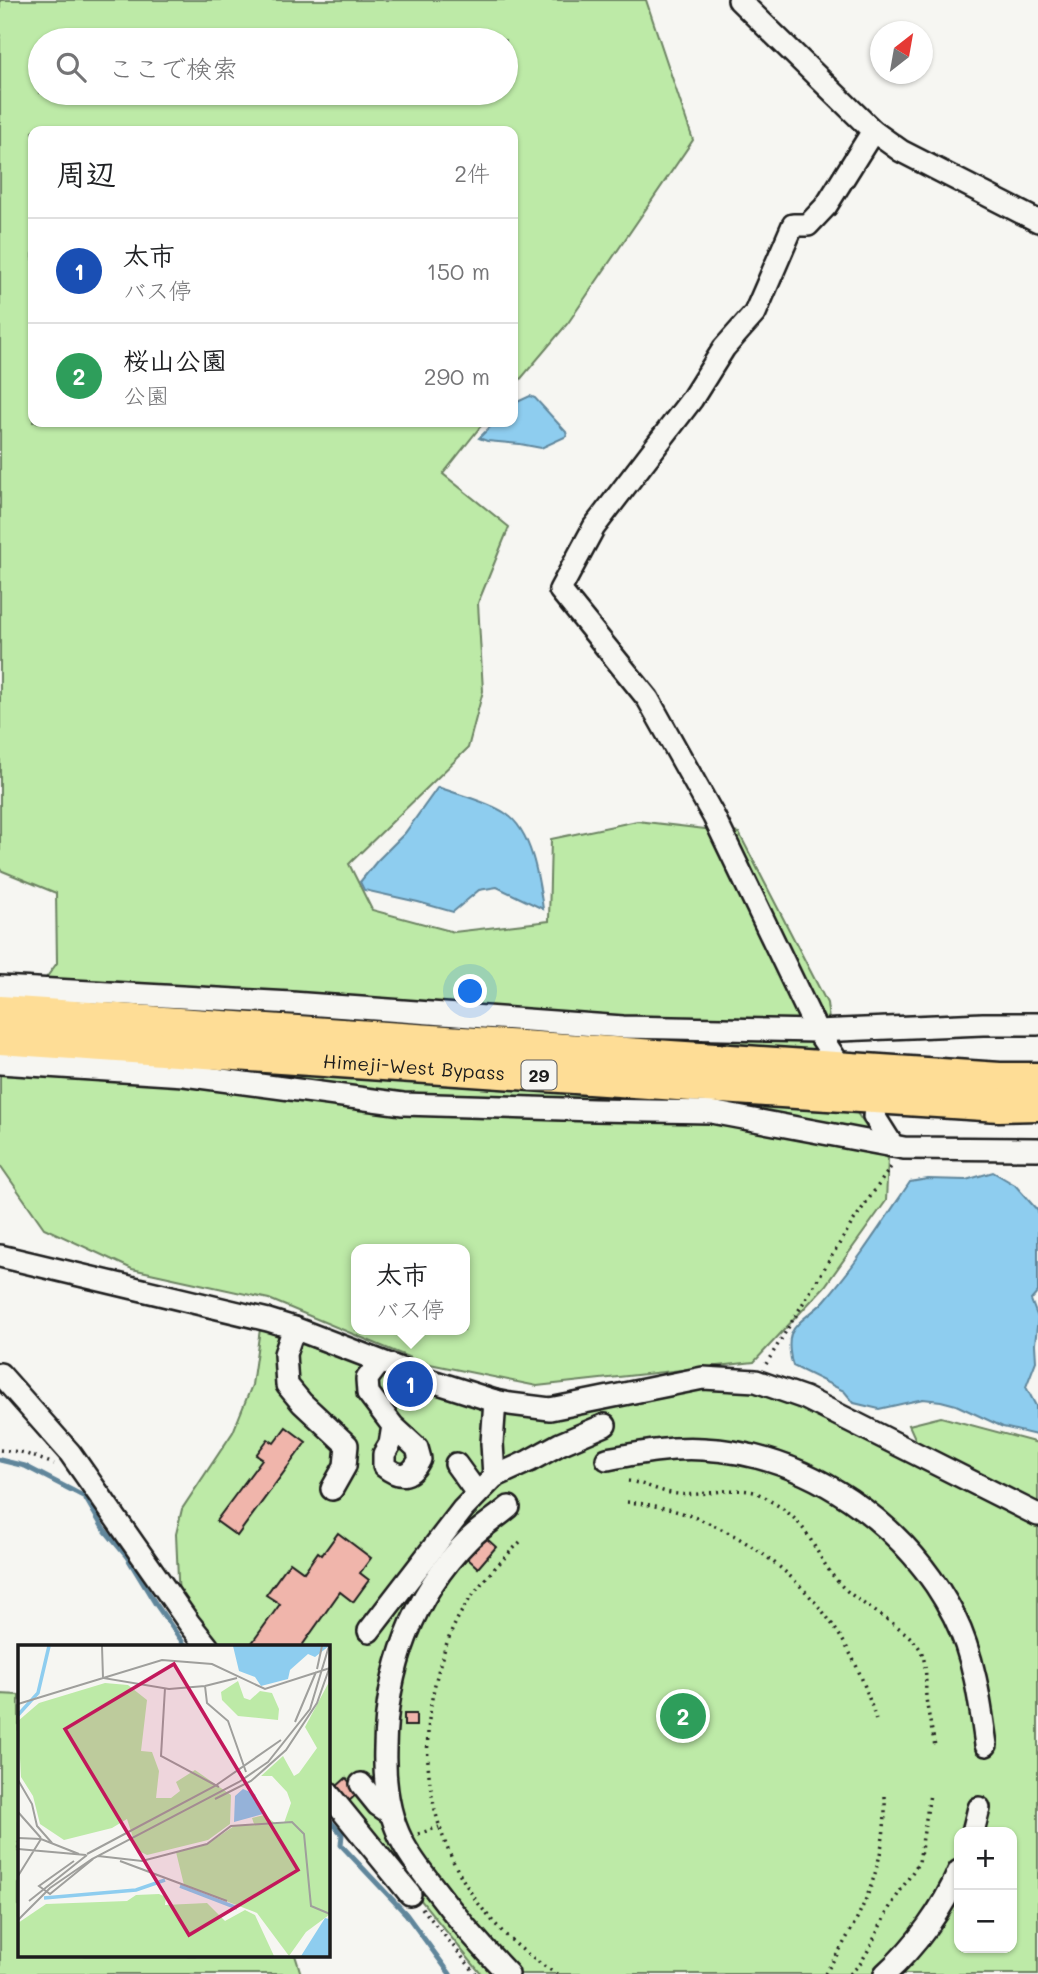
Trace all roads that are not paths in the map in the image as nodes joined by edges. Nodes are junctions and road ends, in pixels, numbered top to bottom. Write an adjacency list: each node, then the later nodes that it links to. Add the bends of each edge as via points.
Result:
1 (739, 0): 2 (street)
2 (873, 131): 3 (street, via 901,151); 8 (street, via 825,206 808,225 793,225 755,313 724,348 692,399 594,527 560,590 648,699 714,817)
3 (1038, 221)
4 (0, 987): 8 (street, via 623,1027)
5 (0, 1012): 7 (highway, Himeji-West Bypass / 29)
6 (1038, 1024): 8 (street)
7 (41, 1028): 9 (highway, Himeji-West Bypass / 29); 12 (highway, Himeji-West Bypass / 29); 13 (highway, Himeji-West Bypass / 29, via 752,1089)
8 (817, 1031): 10 (street)
9 (0, 1038)
10 (835, 1058)
11 (0, 1063): 15 (street, via 184,1075 403,1104 711,1112)
12 (1038, 1079)
13 (1038, 1104)
14 (874, 1116): 15 (street)
15 (899, 1147): 16 (street)
16 (1038, 1149)
17 (0, 1256): 18 (street)
18 (294, 1328): 19 (street); 27 (street, via 285,1354 287,1385 347,1445 345,1466)
19 (380, 1362): 21 (street); 23 (street, via 367,1379 368,1393)
20 (0, 1374): 32 (street, via 70,1452)
21 (495, 1401): 26 (street); 30 (street, via 550,1409 703,1378 755,1381 805,1398)
22 (605, 1425): 26 (street)
23 (393, 1426)
24 (607, 1459): 33 (street, via 669,1449 751,1456 816,1479 854,1501 919,1561 955,1618 979,1690)
25 (456, 1464): 28 (street)
26 (494, 1477): 28 (street)
27 (332, 1489)
28 (477, 1493): 31 (street)
29 (509, 1507): 37 (street, via 452,1559 412,1620 399,1651 385,1730 384,1775)
30 (1038, 1515)
31 (369, 1630)
32 (206, 1645)
33 (986, 1745)
34 (361, 1784): 37 (street)
35 (329, 1794): 40 (street)
36 (979, 1808): 38 (street)
37 (390, 1813): 41 (street, via 412,1859)
38 (974, 1827)
39 (954, 1883): 42 (street, via 928,1925)
40 (410, 1894)
41 (508, 1974)
42 (885, 1974)

